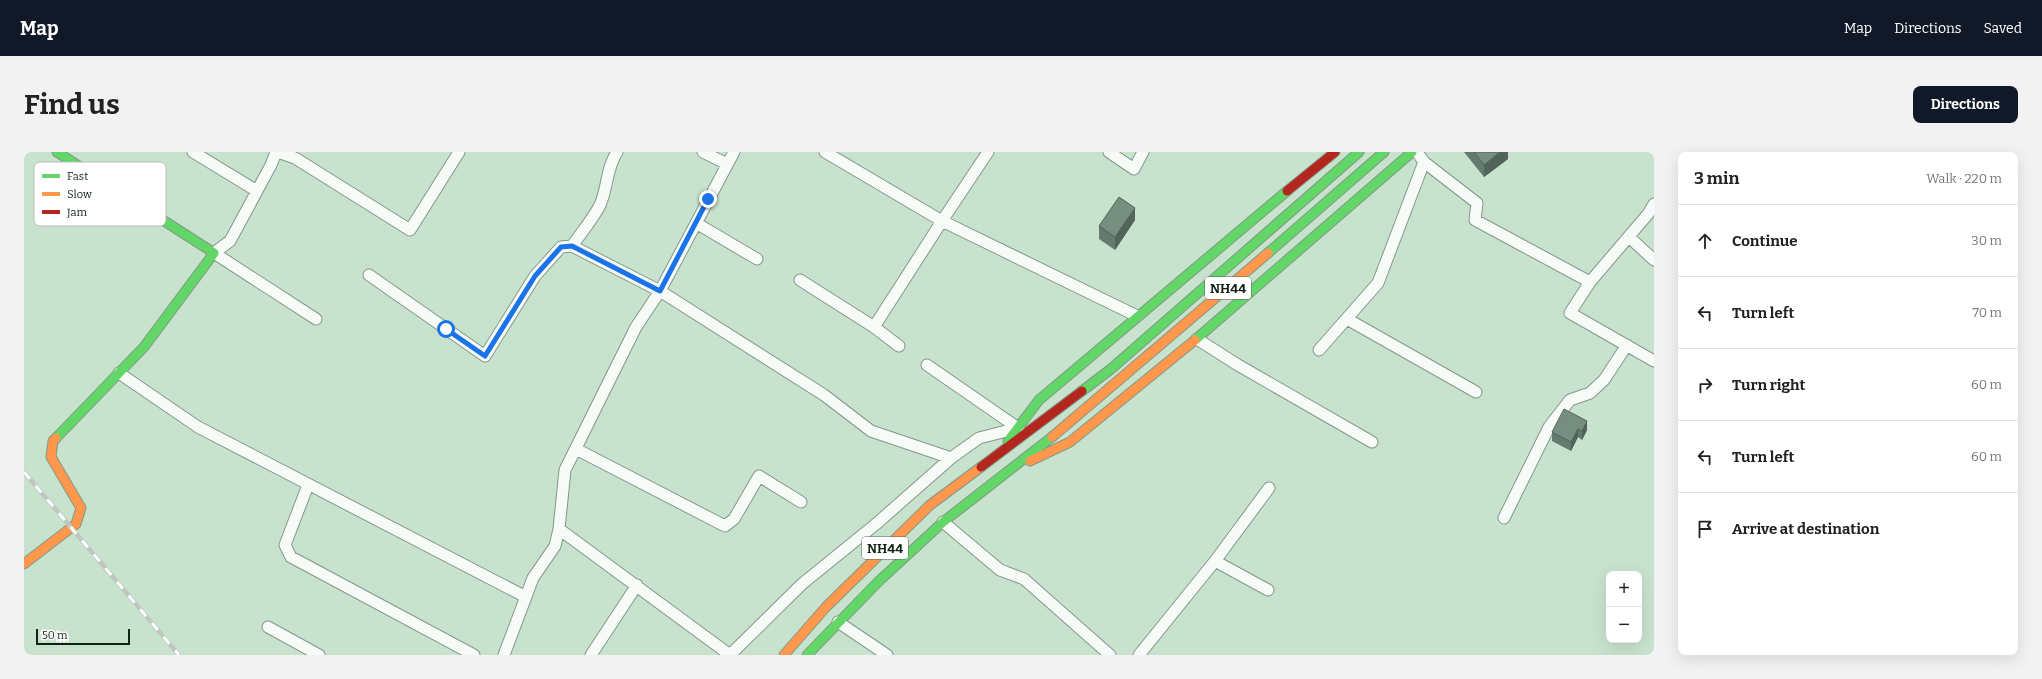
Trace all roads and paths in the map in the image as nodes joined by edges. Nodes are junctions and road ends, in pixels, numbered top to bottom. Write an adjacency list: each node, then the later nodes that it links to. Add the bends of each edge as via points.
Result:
1 (57, 152): 17 (main road)
2 (193, 152): 20 (street)
3 (277, 152): 4 (street, via 295,158 410,230); 20 (street)
4 (459, 152)
5 (617, 152): 26 (street, via 610,162 600,206)
6 (703, 152): 19 (street)
7 (733, 152): 19 (street)
8 (826, 152): 22 (street)
9 (988, 152): 22 (street)
10 (1109, 152): 11 (street, via 1134,169)
11 (1143, 152)
12 (1335, 152): 34 (main road)
13 (1359, 152): 49 (main road, NH44, via 1111,368)
14 (1384, 152): 51 (main road, NH44, via 1071,423)
15 (1412, 152): 38 (main road)
16 (1418, 152): 18 (street)
17 (73, 162)
18 (1424, 162): 32 (street, via 1477,203 1475,220); 36 (street, via 1378,283)
19 (727, 164): 24 (street)
20 (257, 191): 27 (street, via 230,241)
21 (1654, 204): 25 (street)
22 (942, 221): 34 (street); 37 (street)
23 (166, 222): 27 (main road)
24 (696, 223): 28 (street); 33 (street)
25 (1629, 237): 29 (street); 32 (street)
26 (572, 246): 30 (street, via 561,247 535,276 485,356); 33 (street)
27 (214, 253): 35 (street); 44 (main road, via 144,346)
28 (757, 259)
29 (1654, 260)
30 (369, 275)
31 (800, 280): 37 (street)
32 (1590, 282): 39 (street, via 1570,313)
33 (660, 291): 48 (street, via 636,327); 50 (street, via 824,395 871,432)
34 (1137, 316): 46 (main road, via 1039,400)
35 (316, 319)
36 (1347, 319): 41 (street); 45 (street)
37 (874, 327): 40 (street)
38 (1196, 339): 47 (street); 51 (main road, via 1070,442)
39 (1627, 345): 42 (street); 55 (street, via 1604,380 1590,393 1570,400 1549,427)
40 (899, 346)
41 (1319, 350)
42 (1654, 361)
43 (927, 365): 46 (street)
44 (119, 373): 52 (street, via 198,427); 59 (main road, via 54,441 51,457 81,508 76,524)
45 (1476, 392)
46 (1018, 428): 49 (main road); 50 (street, via 979,438)
47 (1372, 442)
48 (576, 449): 54 (street, via 725,526 734,519 759,476); 57 (street, via 565,470)
49 (999, 454): 71 (main road, NH44, via 930,505 826,607)
50 (951, 458): 70 (street, via 802,584)
51 (1007, 473): 56 (main road, NH44)
52 (308, 485): 62 (street); 67 (street, via 285,545 291,557)
53 (1269, 488): 58 (street)
54 (801, 502)
55 (1504, 518)
56 (944, 522): 63 (main road, NH44); 73 (street, via 1000,570 1024,579)
57 (559, 529): 60 (street); 62 (street, via 555,546 533,578)
58 (1215, 561): 61 (street); 74 (street)
59 (24, 564)
60 (637, 586): 69 (street); 70 (street)
61 (1268, 590)
62 (526, 597): 68 (street)
63 (838, 622): 65 (street); 72 (main road, NH44)
64 (268, 627): 66 (street)
65 (879, 653)
66 (319, 655)
67 (474, 655)
68 (504, 655)
69 (591, 655)
70 (730, 655)
71 (784, 655)
72 (808, 655)
73 (1110, 655)
74 (1139, 655)

